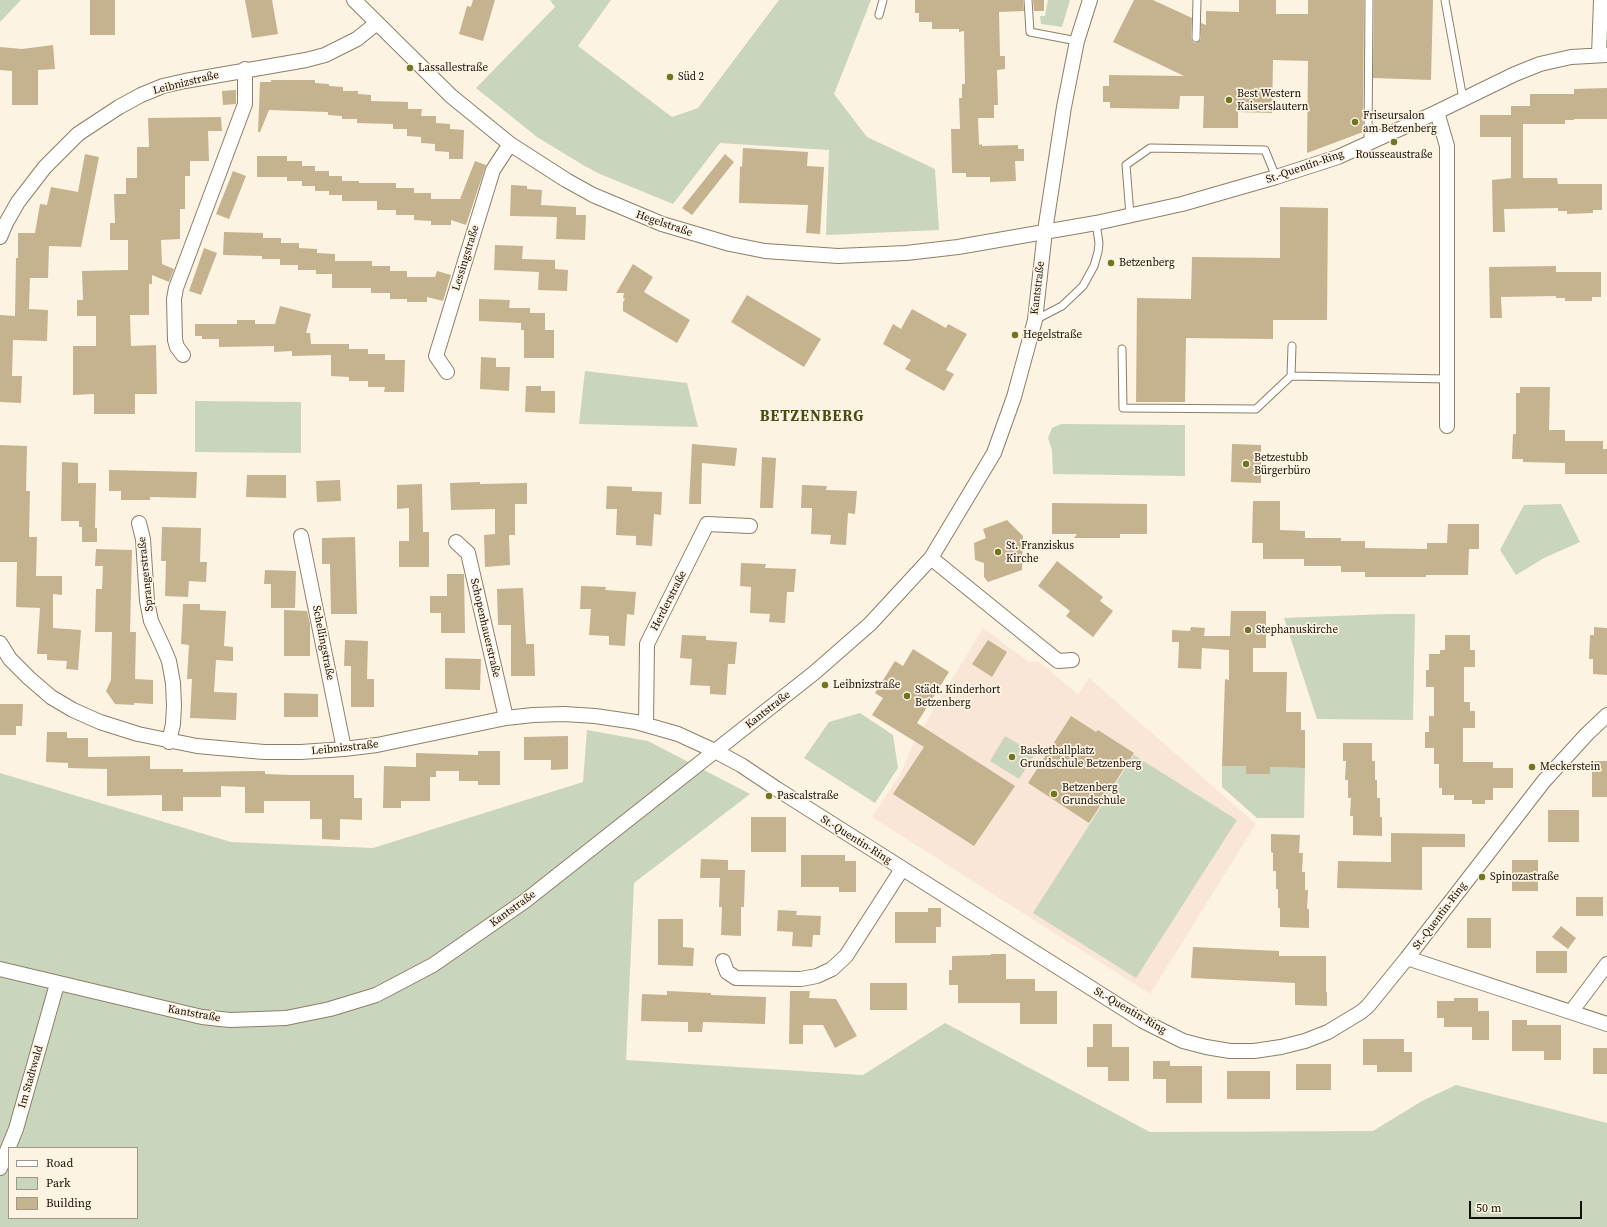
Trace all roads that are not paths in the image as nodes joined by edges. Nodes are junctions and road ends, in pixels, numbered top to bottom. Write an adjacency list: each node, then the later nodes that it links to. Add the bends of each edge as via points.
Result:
1 (354, 0): 10 (street, Hegelstraße)
2 (883, 0): 9 (lane)
3 (1028, 0): 12 (lane, via 1030,32)
4 (1090, 0): 12 (street, Kantstraße)
5 (1197, 0): 11 (lane)
6 (1369, 0): 17 (lane)
7 (1445, 0): 15 (lane)
8 (1600, 0): 13 (street, St.-Quentin-Ring)
9 (879, 15)
10 (377, 23): 14 (street, Leibnizstraße, via 357,39 325,55); 18 (street, Hegelstraße, via 452,96)
11 (1196, 38)
12 (1077, 41): 22 (street, Kantstraße)
13 (1603, 55): 15 (street, St.-Quentin-Ring, via 1571,57 1540,64)
14 (245, 69): 23 (street, Leibnizstraße, via 163,86 141,95 99,119 78,134 45,167 18,202); 27 (street, via 246,104 176,288 175,340)
15 (1463, 99): 16 (street, St.-Quentin-Ring)
16 (1437, 112): 17 (street, St.-Quentin-Ring); 30 (street, via 1447,146)
17 (1368, 143): 19 (street, St.-Quentin-Ring, via 1338,157)
18 (510, 144): 22 (street, Hegelstraße, via 566,180 621,208 691,234 765,251 838,256 906,253 965,246); 28 (street, Lessingstraße, via 493,170 436,356)
19 (1276, 177): 20 (street, St.-Quentin-Ring, via 1182,204); 20 (lane, via 1264,150 1150,148 1126,165)
20 (1130, 215): 21 (street, St.-Quentin-Ring)
21 (1096, 223): 22 (street, St.-Quentin-Ring); 24 (lane, via 1098,252 1083,286 1062,306)
22 (1045, 231): 24 (street, Kantstraße)
23 (0, 237)
24 (1035, 320): 36 (street, Kantstraße, via 1014,397 994,453)
25 (1292, 346): 29 (lane)
26 (1122, 349): 29 (lane, via 1123,408 1256,409)
27 (183, 355)
28 (447, 372)
29 (1291, 376): 30 (lane)
30 (1447, 379): 31 (street)
31 (1447, 426)
32 (138, 523): 42 (street, Sprangerstraße, via 143,538 151,622 167,655 173,683 173,724)
33 (750, 526): 41 (street, Herderstraße, via 707,524 648,644)
34 (301, 536): 43 (street, Schellingstraße)
35 (456, 542): 40 (street, Schopenhauerstraße, via 468,553)
36 (931, 558): 38 (street, via 1058,661); 44 (street, Kantstraße, via 870,624 814,673)
37 (0, 643): 42 (street, Leibnizstraße, via 10,659 29,678 51,697 73,710 100,722)
38 (1072, 660)
39 (1607, 715): 46 (street, St.-Quentin-Ring, via 1544,781)
40 (506, 718): 41 (street, Leibnizstraße, via 556,714 594,716); 43 (street, Leibnizstraße, via 377,745)
41 (646, 724): 44 (street, Leibnizstraße, via 678,734)
42 (169, 742): 43 (street, Leibnizstraße, via 264,752)
43 (344, 749)
44 (715, 751): 45 (street, St.-Quentin-Ring, via 741,765); 50 (street, Kantstraße, via 525,901 433,965 376,995 330,1009 286,1018 230,1020 202,1017)
45 (902, 869): 46 (street, St.-Quentin-Ring, via 1143,1021 1182,1041 1206,1047 1254,1051 1305,1041 1328,1032 1368,1006); 47 (street, via 846,956 832,969 817,976 801,979 736,978 727,972)
46 (1407, 958): 51 (street)
47 (723, 961)
48 (1607, 964): 51 (street)
49 (0, 969): 50 (street, Kantstraße)
50 (57, 984): 53 (street, Im Stadtwald, via 16,1130)
51 (1571, 1012): 52 (street)
52 (1607, 1024)
53 (9, 1147)
54 (8, 1149): 55 (street, Im Stadtwald)
55 (0, 1168)

